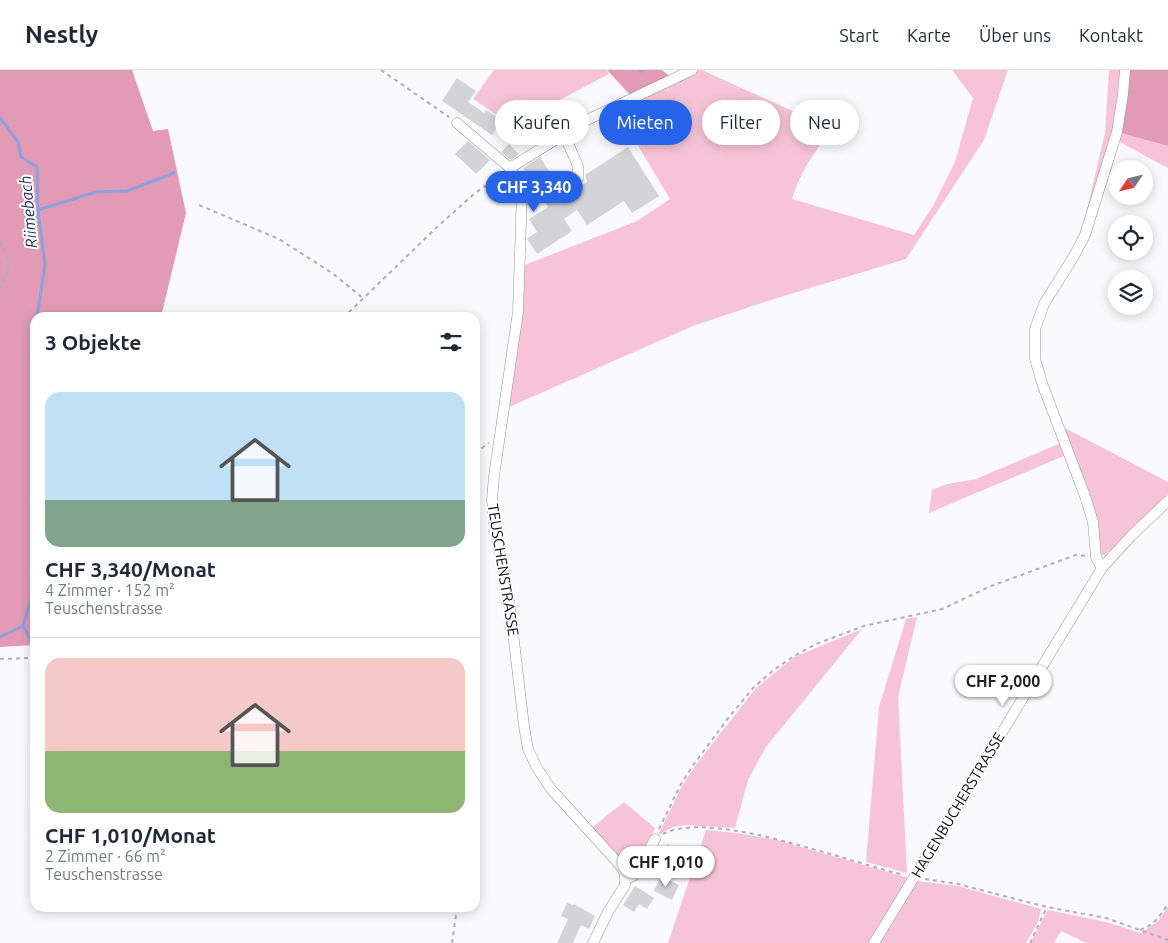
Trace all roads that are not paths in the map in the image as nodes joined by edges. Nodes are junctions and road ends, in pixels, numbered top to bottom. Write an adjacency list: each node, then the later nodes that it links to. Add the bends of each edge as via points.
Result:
1 (692, 70): 3 (street)
2 (1125, 70): 10 (street, via 1117,132 1085,234 1044,304 1035,329 1035,358 1094,522 1096,557)
3 (589, 119)
4 (457, 123): 7 (street, TEUSCHENSTRASSE)
5 (547, 145): 7 (street)
6 (569, 145): 8 (street, via 578,166 578,179)
7 (510, 168): 12 (street, TEUSCHENSTRASSE, via 522,192 521,266 518,312 492,500 509,600 524,726 528,749 551,790 623,868)
8 (569, 186)
9 (1168, 501): 10 (street, HAGENBUCHERSTRASSE)
10 (1102, 568): 14 (street, HAGENBUCHERSTRASSE)
11 (655, 838): 12 (street, via 637,872)
12 (626, 879): 13 (street)
13 (593, 943)
14 (874, 943)

